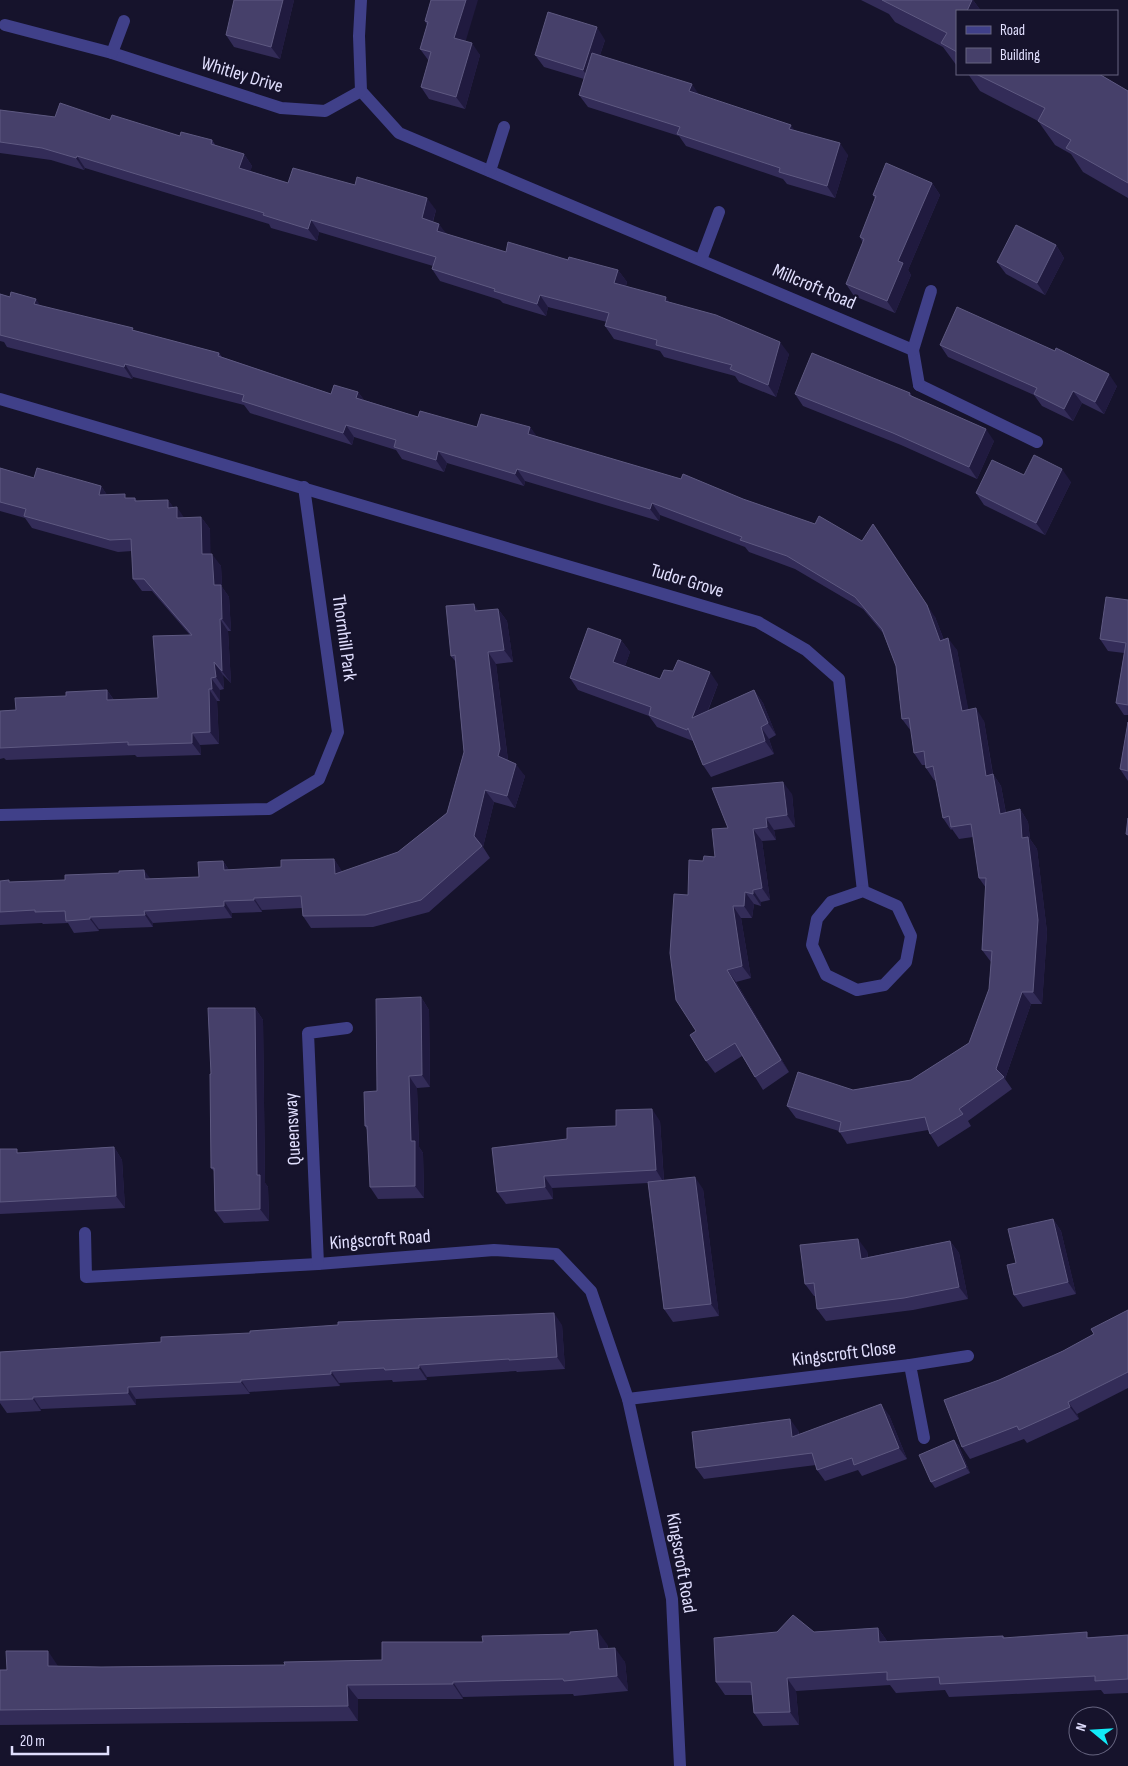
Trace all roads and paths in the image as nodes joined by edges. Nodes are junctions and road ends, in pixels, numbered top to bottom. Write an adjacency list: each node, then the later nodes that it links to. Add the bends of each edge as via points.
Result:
1 (361, 0): 5 (street)
2 (124, 21): 4 (street)
3 (5, 25): 4 (street, Whitley Drive)
4 (112, 53): 5 (street, Whitley Drive, via 281,108 325,111)
5 (360, 91): 7 (street, Millcroft Road, via 399,134)
6 (504, 127): 7 (street)
7 (490, 171): 9 (street, Millcroft Road)
8 (719, 212): 9 (street)
9 (701, 260): 11 (street, Millcroft Road)
10 (931, 291): 11 (street)
11 (913, 350): 13 (street, via 919,385)
12 (0, 399): 14 (street)
13 (1037, 442)
14 (304, 487): 15 (street, Thornhill Park, via 338,732 319,779 269,809); 16 (street, Tudor Grove, via 758,622 806,650 839,679)
15 (0, 815)
16 (863, 891): 16 (street, via 897,906 911,936 906,962 884,985 857,990 826,975 812,945 817,920 831,902)
17 (347, 1028): 19 (street, Queensway, via 308,1033)
18 (85, 1233): 19 (street, Kingscroft Road, via 86,1277)
19 (318, 1264): 22 (street, Kingscroft Road, via 494,1250 556,1254 591,1290)
20 (968, 1356): 21 (street, Kingscroft Close)
21 (910, 1365): 22 (street, Kingscroft Close); 23 (street, Kingscroft Close)
22 (628, 1399): 24 (street, Kingscroft Road, via 672,1600)
23 (924, 1438)
24 (680, 1766)

